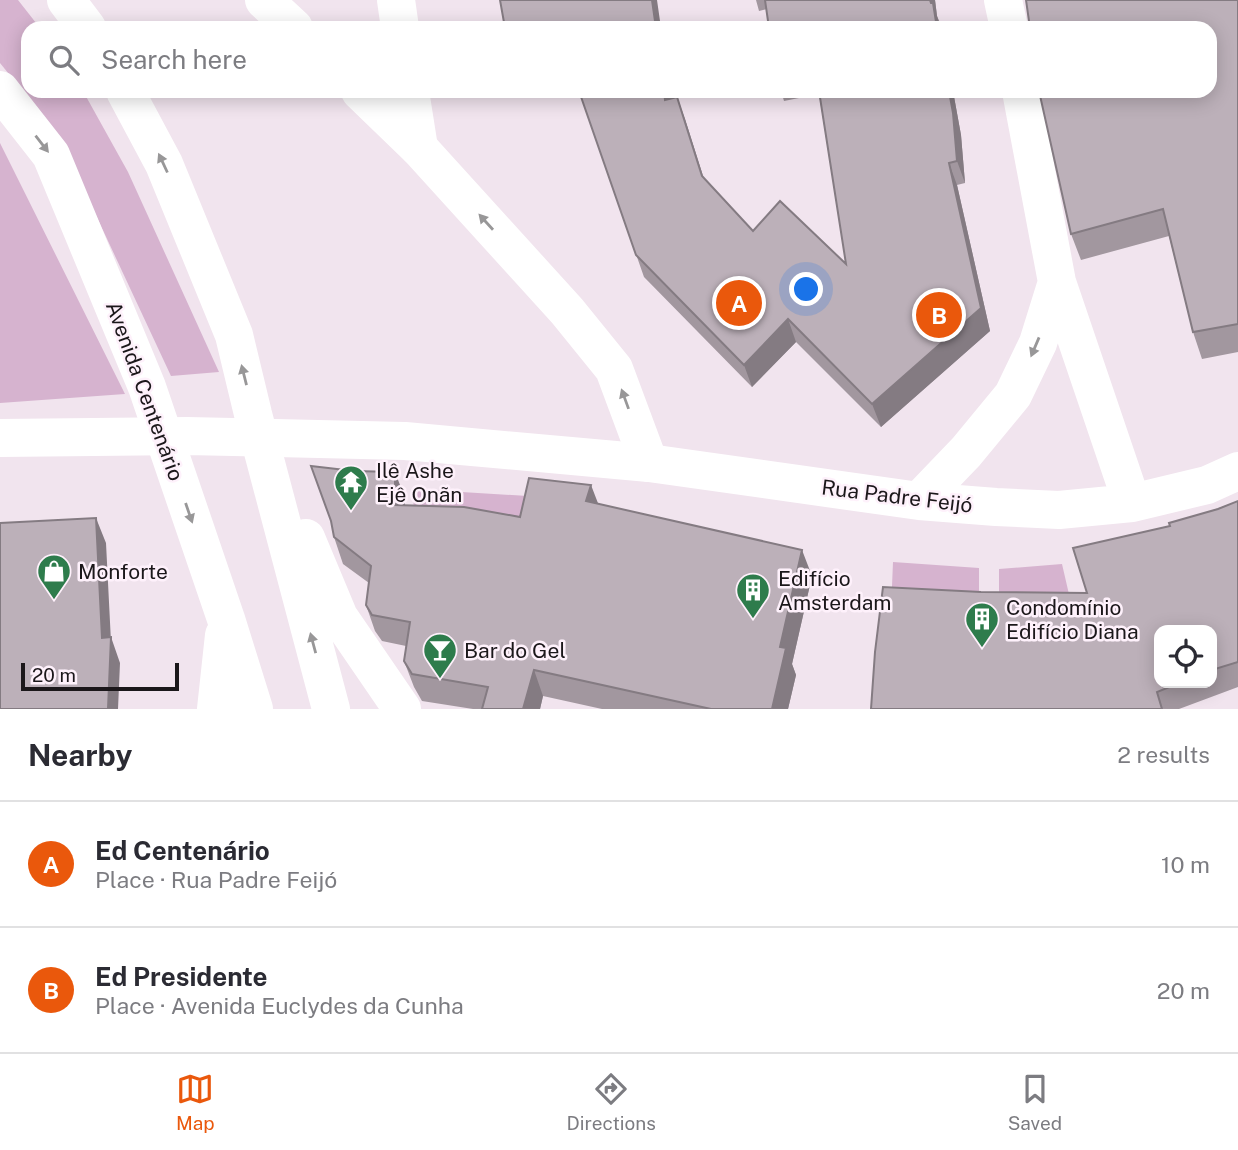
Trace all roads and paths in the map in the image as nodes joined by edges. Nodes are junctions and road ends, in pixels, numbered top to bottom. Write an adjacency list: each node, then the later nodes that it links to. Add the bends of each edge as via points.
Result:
1 (66, 0): 5 (main road)
2 (264, 0): 6 (main road)
3 (396, 0): 7 (main road)
4 (1003, 0): 8 (main road)
5 (82, 21)
6 (286, 21)
7 (399, 21)
8 (1008, 21)
9 (0, 90): 22 (main road, Avenida Centenário, one-way to 22, via 51,155 147,387)
10 (129, 98): 16 (main road, one-way to 10, via 234,335 164,163)
11 (367, 98): 14 (main road)
12 (411, 98): 14 (main road)
13 (1022, 98): 15 (main road)
14 (419, 148): 18 (main road, one-way to 14, via 614,369)
15 (1057, 282): 20 (main road, one-way to 20, via 1038,343 1013,395); 21 (main road)
16 (253, 414): 25 (main road, one-way to 16); 26 (main road, via 340,617)
17 (0, 439): 18 (main road, Rua Padre Feijó, via 187,436 405,442)
18 (649, 463): 20 (main road, Rua Padre Feijó)
19 (1238, 471): 21 (main road, Rua Padre Feijó, via 1207,485)
20 (919, 501): 21 (main road, Rua Padre Feijó, via 1059,510)
21 (1132, 503)
22 (226, 619): 23 (main road); 24 (main road, Avenida Centenário)
23 (216, 709)
24 (254, 709)
25 (331, 709)
26 (402, 709)

